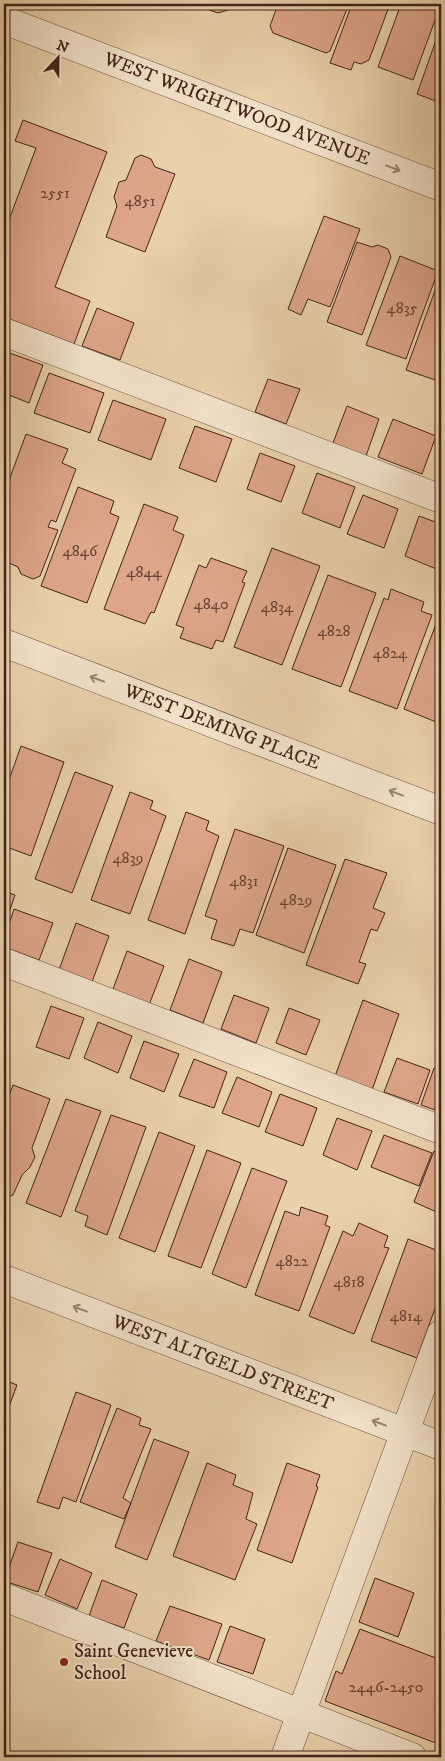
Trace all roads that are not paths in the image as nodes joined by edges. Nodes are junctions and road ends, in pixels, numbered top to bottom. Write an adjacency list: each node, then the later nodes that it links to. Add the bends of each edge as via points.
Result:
1 (4, 20): 2 (street, WEST WRIGHTWOOD AVENUE, one-way to 2)
2 (441, 187)
3 (4, 332): 4 (street)
4 (441, 499)
5 (4, 643): 6 (street, WEST DEMING PLACE, one-way to 5)
6 (441, 810)
7 (4, 962): 8 (street)
8 (441, 1130)
9 (4, 1279): 11 (street, WEST ALTGELD STREET, one-way to 9)
10 (441, 1334): 11 (street)
11 (405, 1432): 12 (street, WEST ALTGELD STREET); 14 (street)
12 (441, 1446)
13 (4, 1597): 14 (street)
14 (302, 1713): 15 (street); 16 (street)
15 (285, 1757)
16 (412, 1757)

